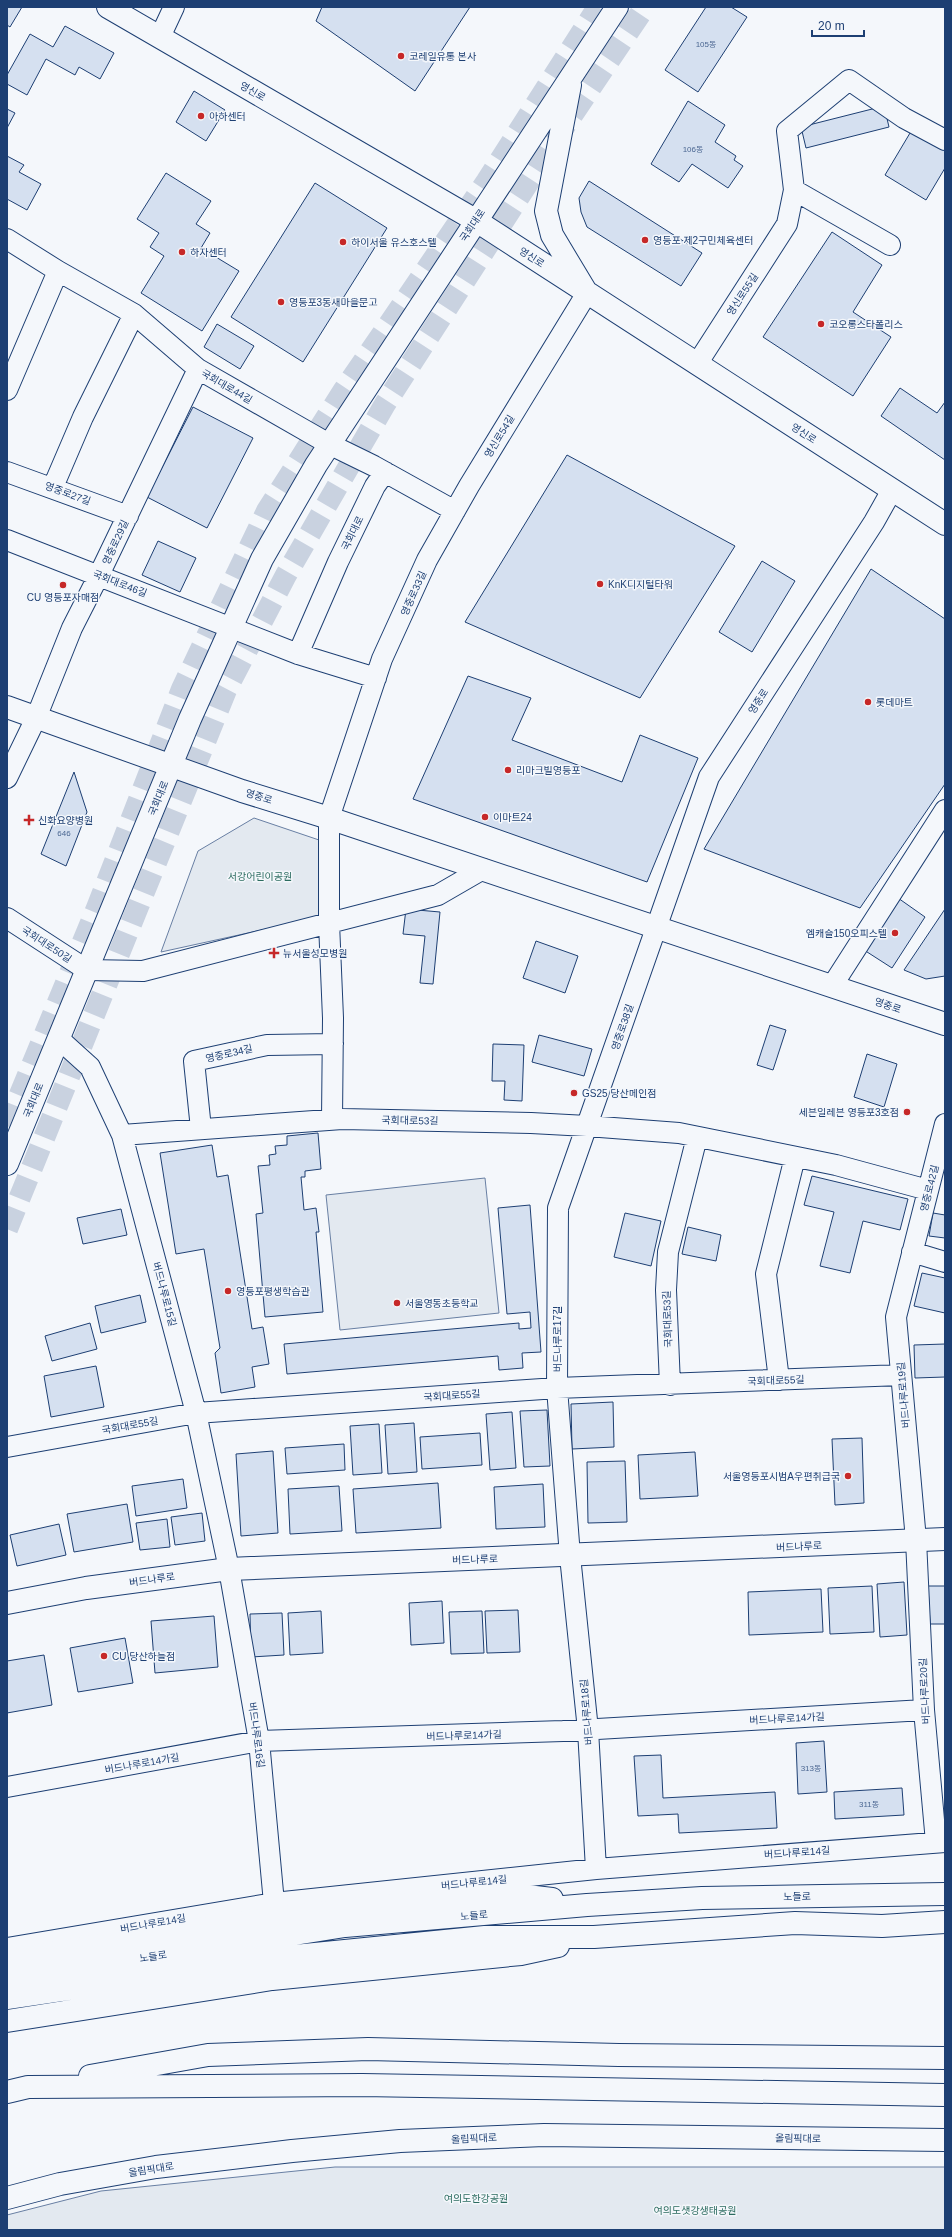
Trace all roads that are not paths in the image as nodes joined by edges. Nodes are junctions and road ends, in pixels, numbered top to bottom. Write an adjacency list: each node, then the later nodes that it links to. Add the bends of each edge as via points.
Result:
1 (108, 7): 4 (main road, 영신로)
2 (174, 7): 4 (street)
3 (617, 7): 5 (main road, 국회대로)
4 (160, 37): 8 (main road, 영신로)
5 (572, 75): 8 (main road, 국회대로); 12 (main road, via 546,211 552,235)
6 (945, 140): 7 (street, via 904,118 849,80 787,131)
7 (794, 190): 10 (street); 14 (street, 영신로55길, via 787,224)
8 (475, 220): 12 (main road, 영신로); 17 (main road, 국회대로)
9 (7, 239): 11 (street, 국회대로44길)
10 (890, 245)
11 (58, 271): 13 (street, 국회대로44길); 16 (street)
12 (587, 293): 14 (main road, 영신로); 22 (street, 영신로54길)
13 (134, 314): 15 (street, 국회대로44길); 20 (street, via 83,417)
14 (697, 364): 21 (main road, 영신로)
15 (198, 369): 17 (street, 국회대로44길); 23 (street, 영중로29길)
16 (7, 390)
17 (329, 444): 19 (street); 27 (main road, 국회대로, via 262,559)
18 (7, 472): 20 (street, 영중로27길)
19 (385, 472): 22 (street); 28 (street, 국회대로, via 375,486 338,562)
20 (53, 487): 23 (street, 영중로27길)
21 (892, 490): 24 (main road, 영신로); 39 (street, 영중로, via 874,522 709,777)
22 (455, 511): 29 (street, 영중로33길, via 427,560 382,659)
23 (128, 516): 26 (street, 영중로29길)
24 (945, 524)
25 (7, 540): 26 (street, 국회대로46길)
26 (99, 575): 27 (street, 국회대로46길); 31 (street, 영중로29길, via 72,628)
27 (232, 627): 28 (street); 32 (main road, 국회대로)
28 (298, 654): 29 (street)
29 (376, 678): 35 (street, 영중로33길)
30 (7, 707): 31 (main road, 영중로)
31 (36, 718): 32 (main road, 영중로); 33 (street)
32 (172, 765): 35 (main road, 영중로); 40 (main road, 국회대로)
33 (7, 778)
34 (945, 810): 41 (street)
35 (329, 818): 36 (main road, 영중로); 38 (street)
36 (483, 869): 38 (street, via 438,895); 39 (main road, 영중로)
37 (7, 918): 40 (street, 국회대로50길)
38 (329, 923): 40 (street, via 217,954 142,971); 44 (street)
39 (657, 927): 41 (main road, 영중로); 47 (street, 영중로38길)
40 (87, 970): 43 (main road, 국회대로)
41 (832, 986): 42 (main road, 영중로)
42 (945, 1024)
43 (59, 1039): 49 (street, 버드나루로15길, via 90,1066); 51 (main road, 국회대로)
44 (333, 1044): 45 (street); 48 (street, 영중로34길, via 266,1045 194,1061)
45 (332, 1119): 47 (street, 국회대로53길); 48 (street, 국회대로53길)
46 (945, 1124): 53 (street, 영중로42길)
47 (587, 1126): 50 (street, 국회대로53길); 59 (street, 버드나루로17길, via 558,1208)
48 (201, 1129): 49 (street, 국회대로53길)
49 (122, 1135): 60 (street, 버드나루로15길)
50 (697, 1136): 52 (street, 국회대로53길); 58 (street, 국회대로53길, via 668,1252 666,1290)
51 (10, 1152)
52 (795, 1157): 53 (street, 국회대로53길, via 836,1165); 57 (street, via 766,1274)
53 (928, 1190): 54 (street, 영중로42길)
54 (912, 1252): 55 (street); 56 (street, 버드나루로19길, via 896,1317)
55 (945, 1262)
56 (901, 1375): 57 (street, 국회대로55길); 63 (street, 버드나루로19길)
57 (779, 1380): 58 (street, 국회대로55길)
58 (670, 1385): 59 (street, 국회대로55길)
59 (557, 1388): 60 (street, 국회대로55길); 64 (street, 버드나루로17길)
60 (196, 1413): 61 (street, 국회대로55길); 65 (street, 버드나루로15길)
61 (7, 1447)
62 (945, 1539): 63 (main road, 버드나루로)
63 (916, 1540): 64 (main road, 버드나루로); 67 (street, 버드나루로20길)
64 (570, 1556): 65 (main road, 버드나루로); 68 (street, 버드나루로18길)
65 (229, 1569): 66 (main road, 버드나루로, via 86,1588); 69 (street, 버드나루로16길)
66 (7, 1603)
67 (924, 1710): 68 (street, 버드나루로14가길); 71 (street, 버드나루로20길)
68 (588, 1730): 69 (street, 버드나루로14가길); 72 (street, 버드나루로18길)
69 (259, 1742): 70 (street, 버드나루로14가길); 76 (street, 버드나루로16길)
70 (7, 1787)
71 (940, 1842): 72 (street, 버드나루로14길)
72 (596, 1869): 76 (street, 버드나루로14길)
73 (945, 1887): 74 (main road)
74 (886, 1894): 75 (main road, 노들로); 77 (main road, 노들로, via 702,1898)
75 (945, 1894)
76 (274, 1903): 82 (street, 버드나루로14길)
77 (595, 1905): 83 (main road, via 518,1895 370,1907 250,1921); 84 (main road, 노들로, via 345,1926)
78 (945, 1922): 79 (main road, 노들로)
79 (882, 1926): 80 (main road); 81 (main road, 노들로, via 795,1923)
80 (945, 1935)
81 (594, 1937): 85 (main road, 노들로, via 485,1937 323,1953); 86 (main road, via 521,1954 272,1980)
82 (7, 1948)
83 (7, 1960)
84 (7, 1979)
85 (7, 1998)
86 (7, 2021)
87 (938, 2056): 88 (main road, via 619,2055 368,2049 208,2055)
88 (17, 2089): 89 (main road, via 362,2085)
89 (945, 2095)
90 (945, 2140): 91 (main road, 올림픽대로, via 544,2134 400,2141 156,2168 60,2184)
91 (7, 2198)

